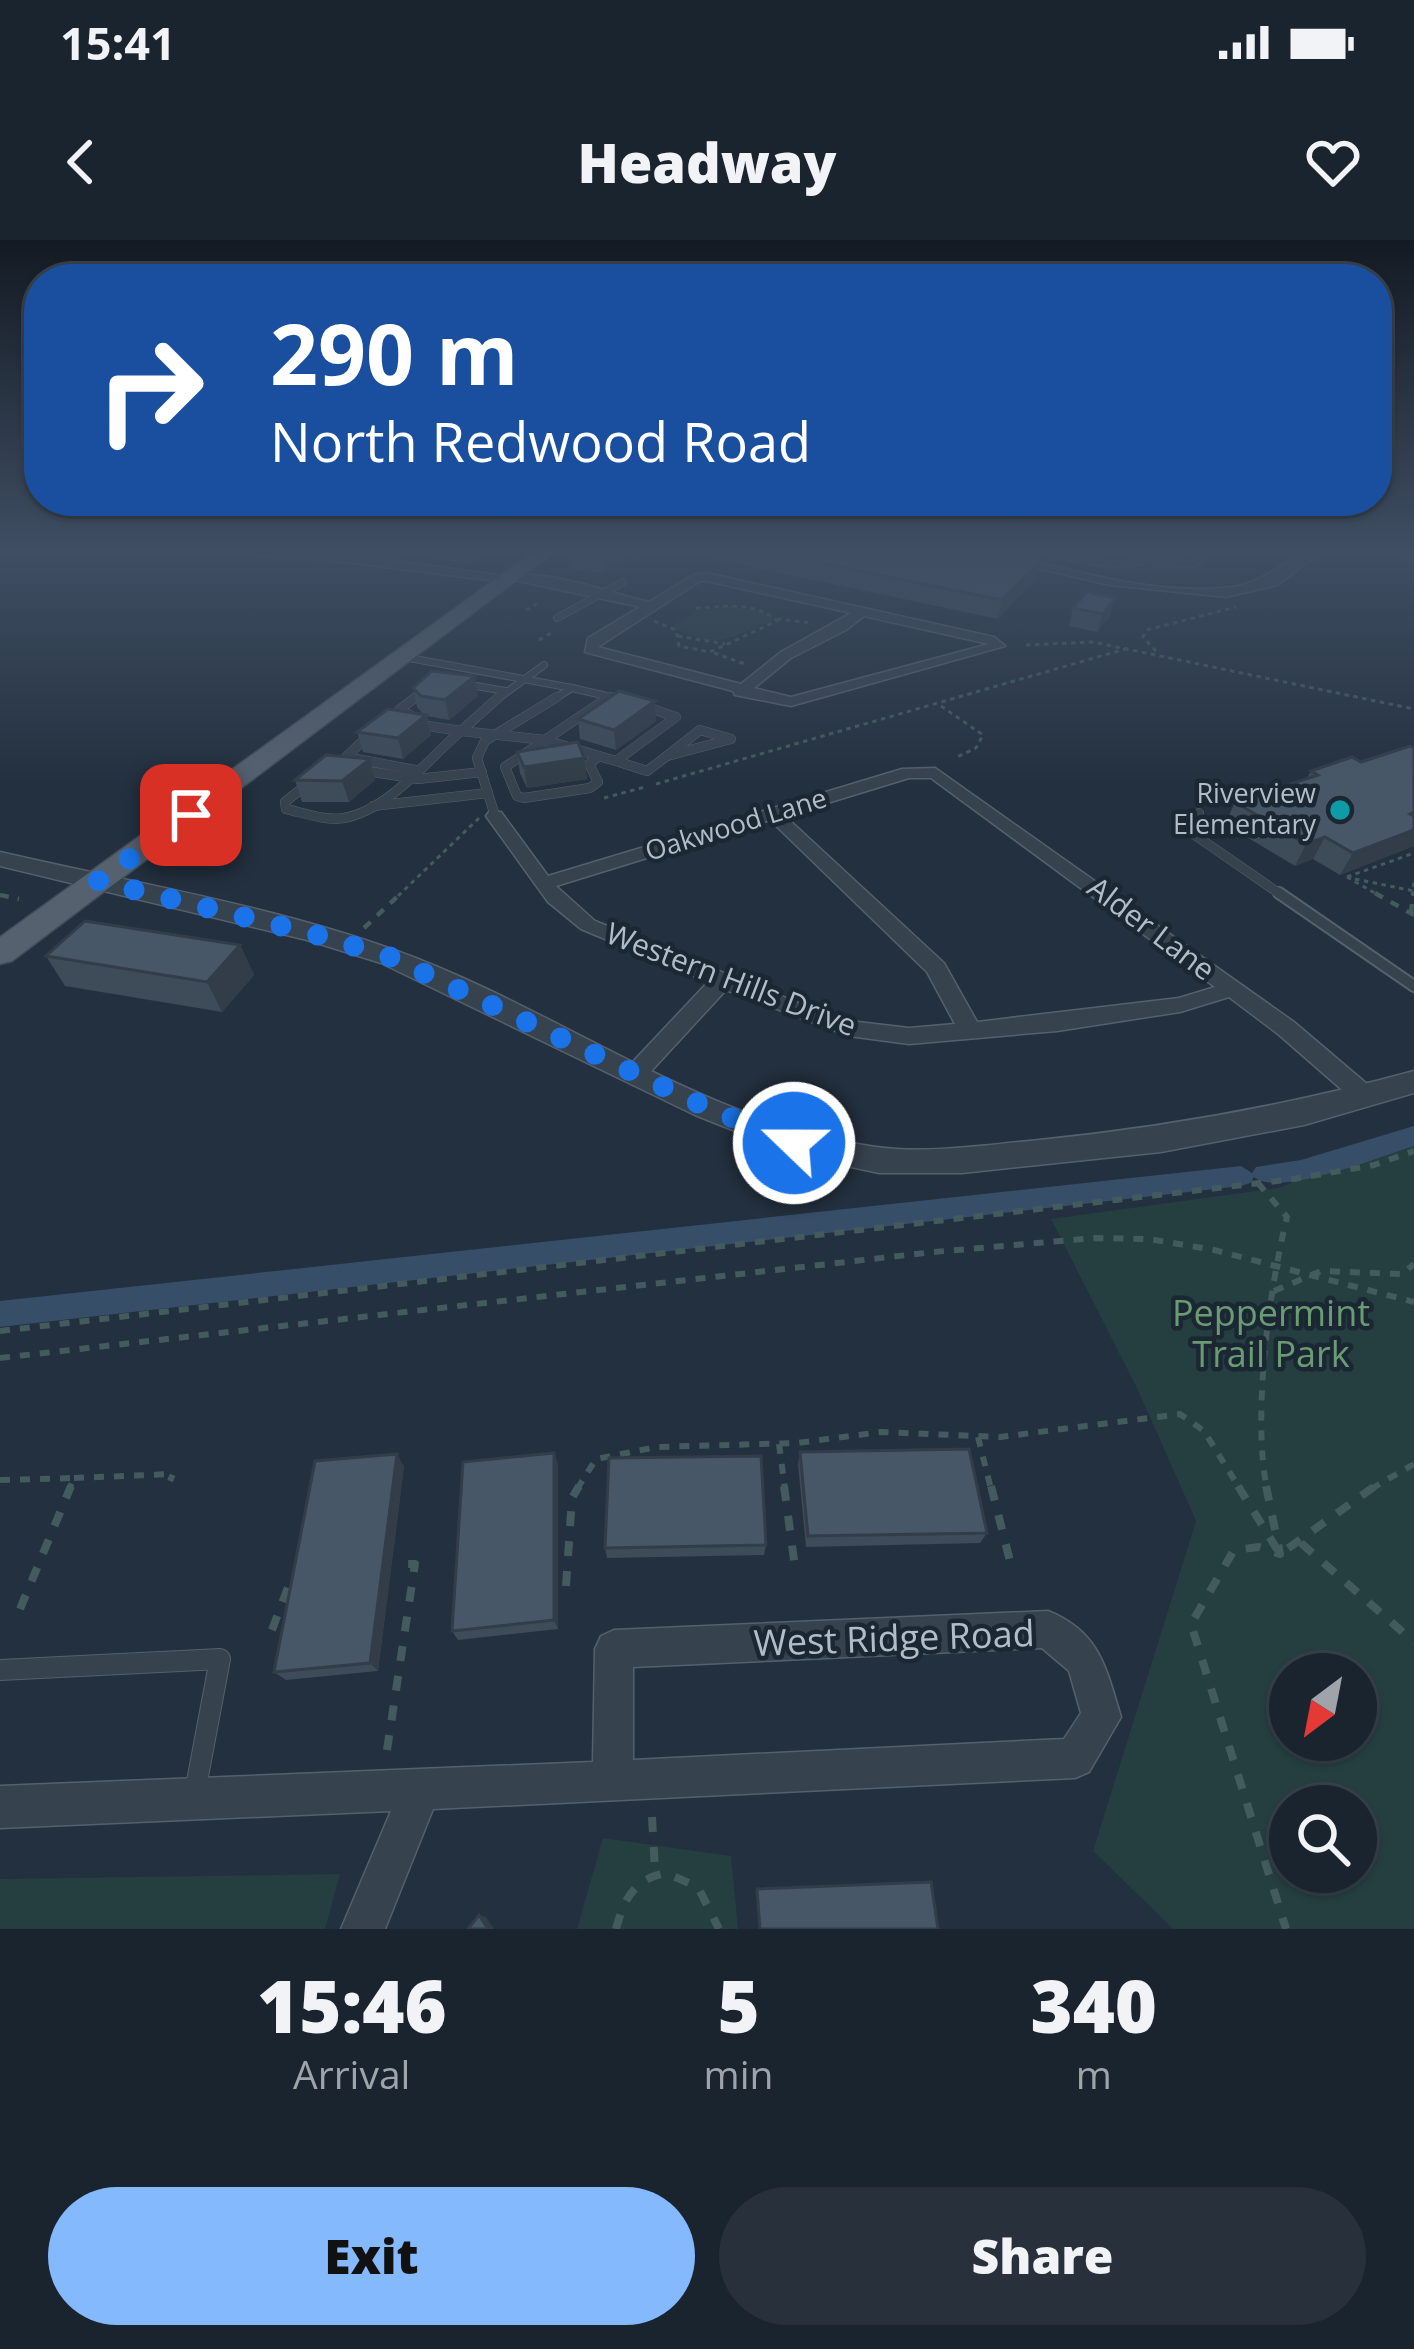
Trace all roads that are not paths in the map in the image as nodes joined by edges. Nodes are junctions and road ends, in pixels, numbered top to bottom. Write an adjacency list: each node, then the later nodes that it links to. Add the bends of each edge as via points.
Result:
1 (444, 628): 5 (main road)
2 (618, 628): 12 (street, via 590,649)
3 (839, 628): 12 (street, via 785,655)
4 (938, 628): 12 (street, via 998,646 791,702)
5 (404, 657): 7 (lane); 31 (main road)
6 (544, 665): 7 (lane)
7 (518, 680): 10 (lane); 11 (lane)
8 (446, 681): 11 (lane)
9 (434, 683): 14 (lane, via 399,710)
10 (572, 688): 13 (lane); 15 (lane)
11 (506, 691): 14 (lane)
12 (740, 692)
13 (609, 697): 16 (lane); 19 (lane, via 676,717)
14 (464, 729): 15 (lane); 21 (lane); 21 (lane, via 388,722 346,757)
15 (494, 735): 16 (lane); 22 (lane, via 477,758)
16 (544, 740): 17 (lane); 17 (lane, via 505,767 517,796 590,788 598,782 589,764)
17 (599, 756): 19 (lane)
18 (666, 756): 18 (lane, via 700,730 731,740 717,745); 19 (lane, via 647,771)
19 (616, 761)
20 (338, 766): 25 (lane)
21 (415, 770): 25 (lane)
22 (482, 772): 25 (lane); 27 (lane)
23 (929, 772): 28 (street, Oakwood Lane); 36 (street, Alder Lane, via 951,780)
24 (314, 778): 26 (lane, via 286,809 338,819)
25 (404, 778): 26 (lane)
26 (372, 806): 27 (lane)
27 (487, 809): 32 (street, Western Hills Drive)
28 (773, 814): 32 (street, Oakwood Lane); 37 (street, via 937,968)
29 (1199, 814): 35 (lane, via 1186,821 1189,831)
30 (0, 859): 31 (street)
31 (98, 881): 33 (main road); 38 (street, via 390,957)
32 (544, 883): 34 (street, Western Hills Drive, via 589,925)
33 (0, 953)
34 (722, 980): 37 (street, Western Hills Drive, via 856,1030); 38 (street)
35 (1414, 986)
36 (1232, 989): 37 (street, Western Hills Drive, via 1110,1017); 40 (street, Alder Lane)
37 (970, 1031)
38 (635, 1074): 40 (street, via 794,1143 921,1163 1161,1140)
39 (1414, 1082): 40 (street)
40 (1366, 1096)
41 (0, 1670): 44 (lane, via 220,1659)
42 (613, 1782): 42 (street, West Ridge Road, via 1076,1758 1102,1717 1085,1660 1048,1629 614,1649); 43 (street, West Ridge Road)
43 (420, 1791): 44 (street, West Ridge Road); 46 (street)
44 (194, 1799): 45 (street, West Ridge Road)
45 (0, 1807)
46 (363, 1929)

